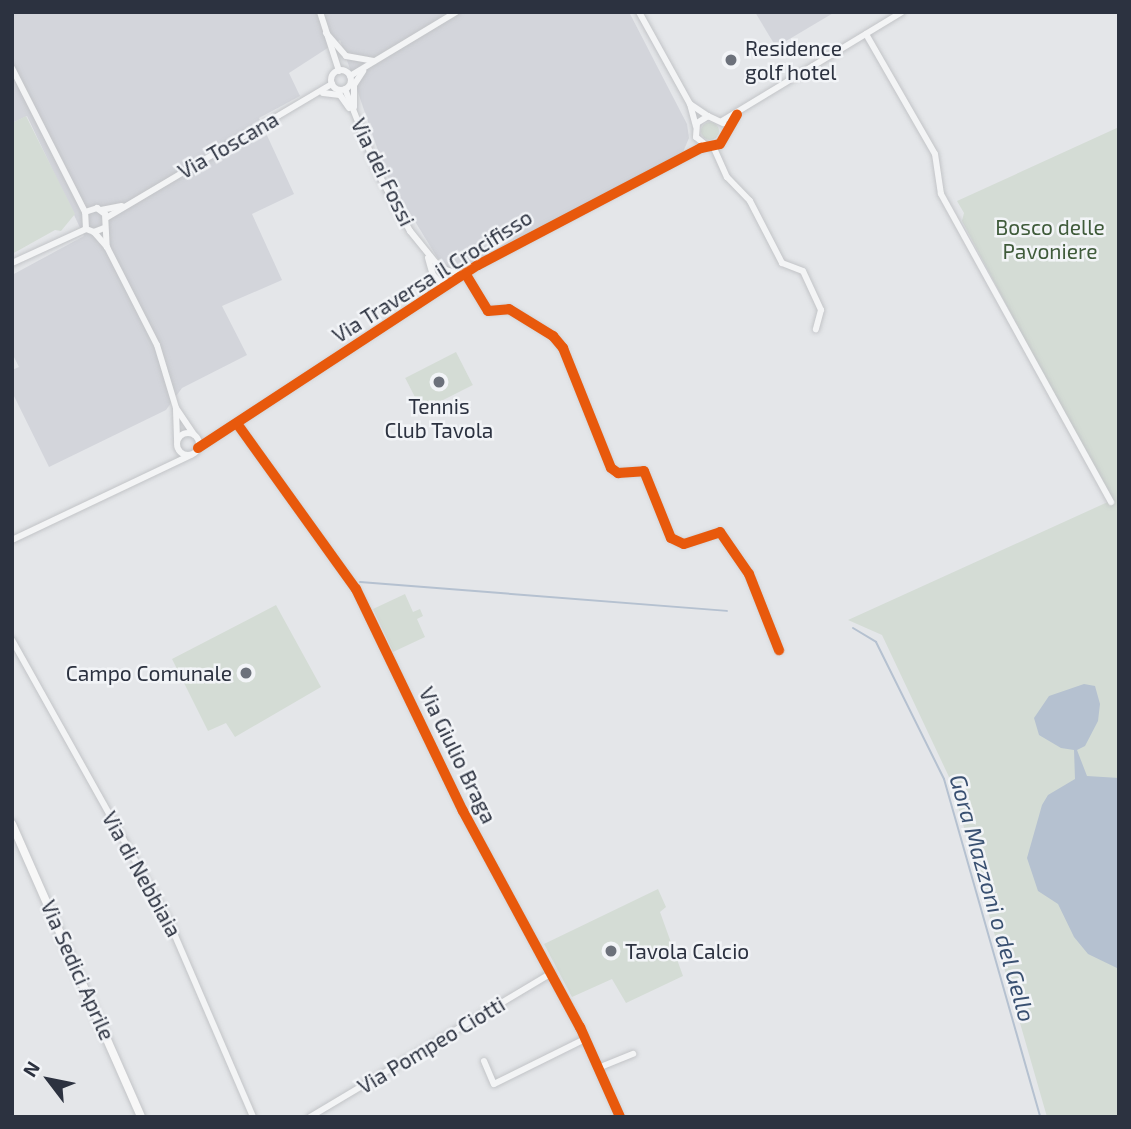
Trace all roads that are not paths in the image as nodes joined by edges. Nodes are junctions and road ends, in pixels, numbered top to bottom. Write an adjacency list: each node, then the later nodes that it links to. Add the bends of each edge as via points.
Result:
1 (320, 12): 5 (street)
2 (456, 12): 7 (street)
3 (639, 12): 15 (street)
4 (901, 13): 6 (street, Via Traversa il Crocifisso)
5 (326, 33): 7 (street, via 356,61); 10 (street)
6 (866, 34): 16 (street, Via Traversa il Crocifisso); 53 (street, via 935,154 941,194)
7 (383, 59): 9 (street)
8 (12, 68): 25 (street)
9 (364, 69): 11 (street); 17 (street, via 354,85)
10 (339, 71): 11 (street); 12 (street, via 332,76)
11 (350, 76): 13 (street)
12 (332, 84): 13 (street); 14 (street, Via Toscana)
13 (345, 89): 17 (street, Via dei Fossi)
14 (316, 95): 17 (street, via 340,94); 26 (street, Via Toscana)
15 (690, 104): 18 (street); 20 (street)
16 (737, 114): 19 (street, Via Traversa il Crocifisso); 21 (street, Via Traversa il Crocifisso)
17 (355, 116): 37 (street, Via dei Fossi, via 380,177)
18 (708, 116): 19 (street); 20 (street)
19 (722, 121): 21 (street)
20 (696, 127): 22 (street)
21 (726, 130): 23 (street, Via Traversa il Crocifisso, via 722,141)
22 (699, 141): 23 (street); 24 (street, Via Traversa il Crocifisso)
23 (710, 146): 24 (street, Via Traversa il Crocifisso); 44 (street, via 727,177 750,201 782,263 803,271 821,310)
24 (680, 161): 40 (street, Via Traversa il Crocifisso, via 569,215)
25 (79, 193): 27 (street); 29 (street)
26 (124, 206): 28 (street, Via Toscana); 30 (street, Via Toscana)
27 (93, 208): 28 (street); 29 (street)
28 (101, 210): 30 (street)
29 (85, 212): 31 (street)
30 (106, 218): 32 (street)
31 (82, 220): 33 (street); 35 (street)
32 (104, 228): 34 (street); 36 (street)
33 (86, 229): 34 (street); 35 (street)
34 (94, 232): 36 (street)
35 (65, 236): 38 (street)
36 (107, 247): 45 (street, via 157,345)
37 (426, 253): 39 (street, Via dei Fossi); 41 (street, Via dei Fossi)
38 (12, 264)
39 (440, 268): 40 (street, Via dei Fossi); 42 (street, Via dei Fossi)
40 (464, 274): 42 (street, Via Traversa il Crocifisso); 56 (street, via 488,311 509,309 553,336 563,348 611,468 618,473 644,471 671,538 684,544 720,532 749,574)
41 (433, 275): 42 (street, Via dei Fossi); 43 (street, Via dei Fossi)
42 (445, 287): 43 (street, Via Traversa il Crocifisso)
43 (434, 293): 46 (street, Via Traversa il Crocifisso)
44 (816, 329)
45 (176, 408): 47 (street); 49 (street)
46 (238, 425): 48 (street, Via Traversa il Crocifisso); 58 (street, Via Giulio Braga, via 356,589 463,811)
47 (196, 437): 48 (street, Via Traversa il Crocifisso); 49 (street, via 184,434); 50 (street)
48 (214, 438): 50 (street, Via Traversa il Crocifisso)
49 (178, 444): 51 (street, via 182,453); 52 (street)
50 (198, 448): 51 (street)
51 (191, 454): 52 (street)
52 (163, 467): 54 (street)
53 (1111, 502)
54 (12, 540)
55 (12, 640): 64 (street, Via di Nebbiaia, via 167,917)
56 (779, 650)
57 (12, 824): 63 (main road, Via Sedici Aprile)
58 (552, 974): 59 (street, Via Giulio Braga); 65 (street, Via Pompeo Ciotti)
59 (585, 1039): 61 (street, via 494,1084); 62 (street, Via Giulio Braga)
60 (633, 1054): 62 (street)
61 (484, 1061)
62 (598, 1068): 66 (street, Via Giulio Braga)
63 (141, 1117)
64 (253, 1117)
65 (310, 1117)
66 (620, 1117)

